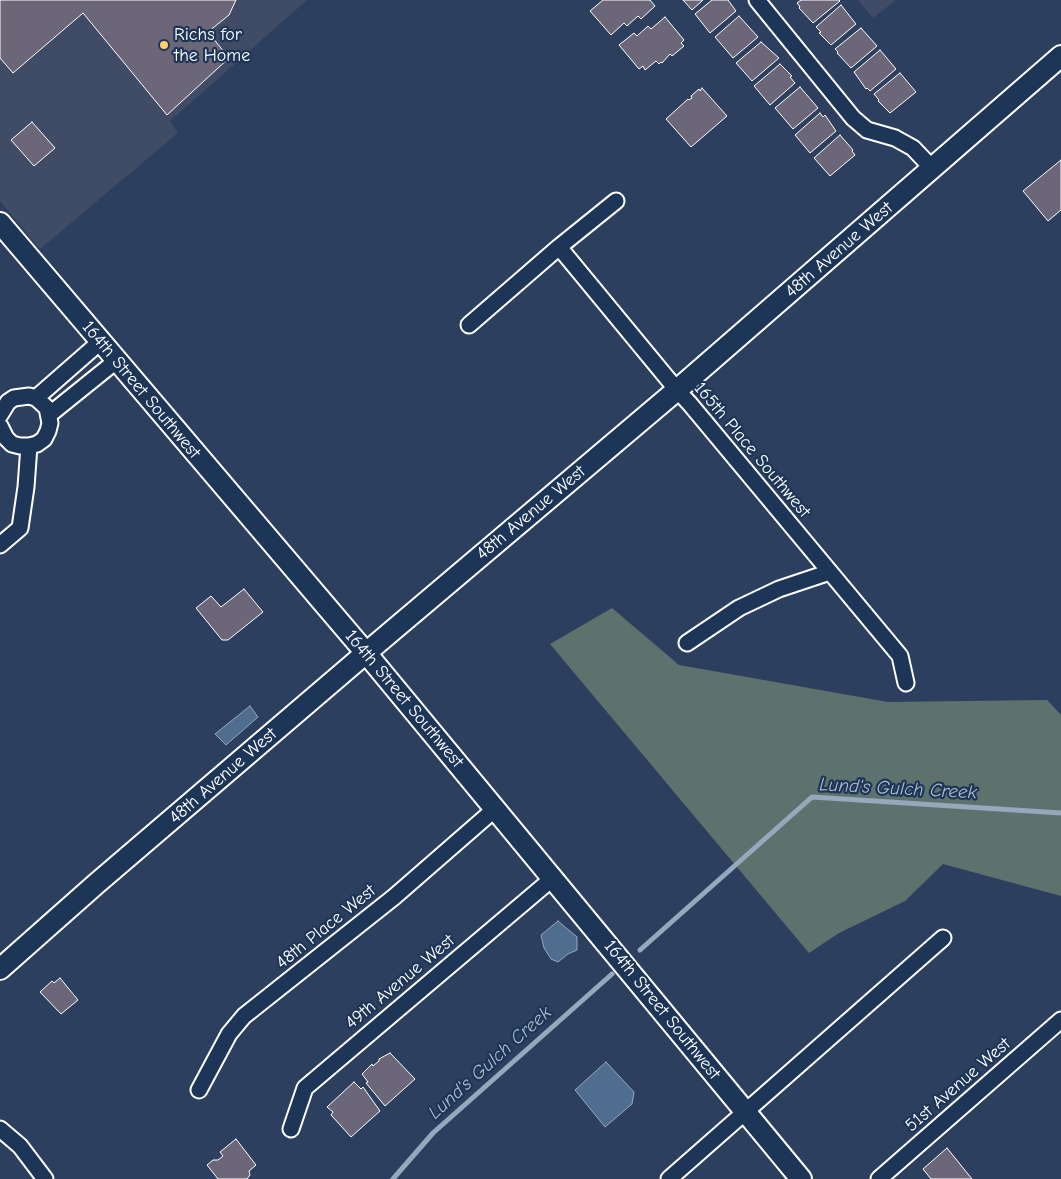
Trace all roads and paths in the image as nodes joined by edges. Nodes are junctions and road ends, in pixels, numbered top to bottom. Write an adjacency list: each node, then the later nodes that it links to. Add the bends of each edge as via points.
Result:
1 (757, 0): 3 (street, via 860,124 867,130 895,138 913,148)
2 (1061, 56): 3 (street, 48th Avenue West)
3 (932, 168): 10 (street, 48th Avenue West)
4 (616, 201): 6 (street)
5 (0, 224): 8 (street, 164th Street Southwest)
6 (559, 247): 7 (street); 10 (street, 165th Place Southwest)
7 (470, 325)
8 (100, 342): 9 (street, 164th Street Southwest); 11 (street)
9 (116, 361): 13 (street); 19 (street, 164th Street Southwest)
10 (677, 390): 17 (street, 165th Place Southwest); 19 (street, 48th Avenue West)
11 (36, 398): 12 (street, via 14,398); 13 (street)
12 (0, 415)
13 (49, 415): 15 (street, via 50,423 44,439)
14 (0, 426): 15 (street, via 12,444)
15 (28, 446): 16 (street, via 20,528)
16 (0, 545)
17 (830, 572): 18 (street, via 779,589 739,608); 20 (street, 165th Place Southwest, via 900,656)
18 (687, 642)
19 (366, 653): 21 (street, 164th Street Southwest); 24 (street, 48th Avenue West)
20 (906, 683)
21 (495, 808): 22 (street, 164th Street Southwest); 26 (street, 48th Place West, via 394,896 244,1016 229,1034)
22 (553, 878): 27 (street, 164th Street Southwest); 29 (street, 49th Avenue West, via 305,1088)
23 (943, 938): 27 (street)
24 (0, 969)
25 (1061, 1020): 33 (street, 51st Avenue West)
26 (199, 1090)
27 (746, 1112): 31 (street); 32 (street, 164th Street Southwest)
28 (0, 1129): 30 (street, via 20,1146)
29 (291, 1129)
30 (45, 1179)
31 (669, 1179)
32 (801, 1179)
33 (879, 1179)

